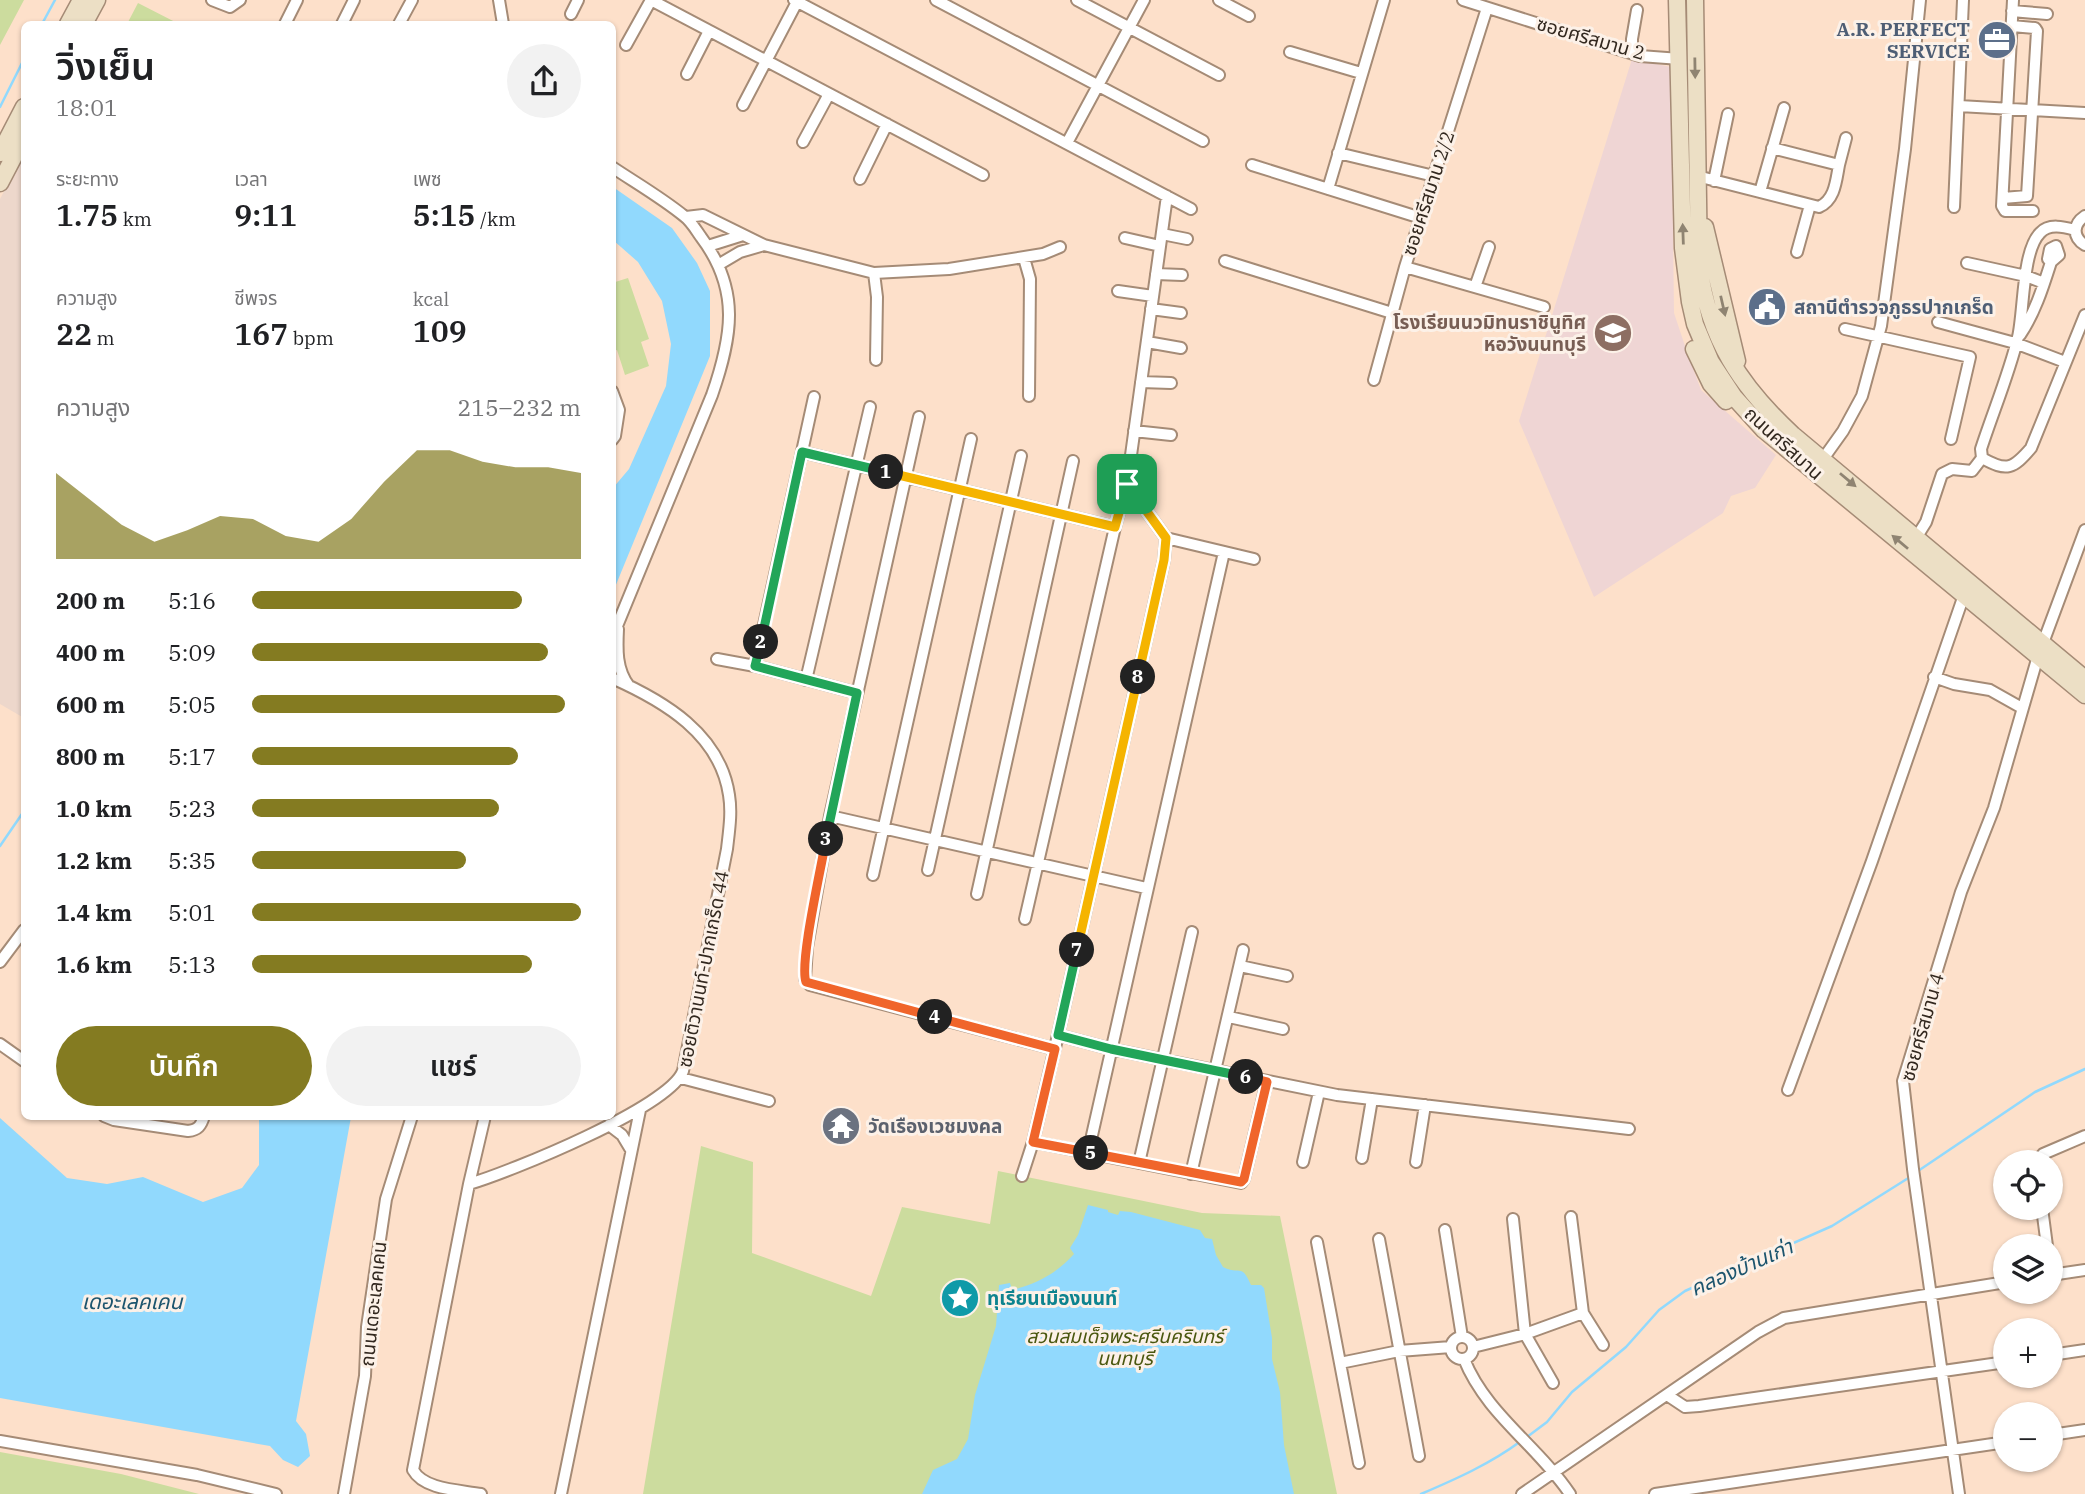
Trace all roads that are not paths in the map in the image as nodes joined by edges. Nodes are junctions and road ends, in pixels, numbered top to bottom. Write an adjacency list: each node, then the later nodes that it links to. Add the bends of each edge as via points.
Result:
1 (81, 0): 30 (main road)
2 (97, 0): 31 (main road)
3 (212, 0): 4 (street, via 230,7)
4 (240, 0)
5 (297, 0): 32 (street)
6 (354, 0): 33 (street)
7 (412, 0): 34 (street)
8 (499, 0): 35 (street)
9 (578, 0): 27 (street)
10 (651, 0): 38 (street); 39 (street)
11 (936, 0): 47 (street)
12 (1077, 0): 37 (street)
13 (1144, 0): 37 (street)
14 (1219, 0): 29 (street)
15 (1384, 0): 44 (street)
16 (1463, 0): 24 (street, ซอยศรีสมาน 2)
17 (1508, 0): 26 (street)
18 (1677, 0): 42 (main road)
19 (1695, 0): 74 (main road, one-way to 74)
20 (1920, 0): 119 (street)
21 (1963, 0): 50 (street)
22 (796, 1): 43 (street); 62 (street)
23 (2012, 5): 28 (street); 36 (street)
24 (1487, 8): 26 (street, ซอยศรีสมาน 2); 70 (street, ซอยศรีสมาน 2/2)
25 (1637, 10): 41 (street)
26 (1504, 12): 41 (street, ซอยศรีสมาน 2)
27 (570, 14)
28 (2047, 14)
29 (1249, 16)
30 (70, 21)
31 (86, 21)
32 (286, 21)
33 (344, 21)
34 (401, 21)
35 (502, 21)
36 (2012, 26): 52 (street); 53 (street, via 2036,29)
37 (1129, 27): 46 (street); 47 (street)
38 (709, 31): 43 (street); 45 (street)
39 (626, 45)
40 (1290, 52): 44 (street)
41 (1632, 53): 42 (street, ซอยศรีสมาน 2)
42 (1680, 60): 157 (main road, ถนนศรีสมาน, one-way to 42, via 1729,404 1711,384 1688,329)
43 (766, 61): 48 (street); 49 (street)
44 (1362, 73): 65 (street)
45 (687, 74)
46 (1219, 75)
47 (1098, 86): 59 (street); 62 (street)
48 (829, 94): 57 (street); 60 (street)
49 (743, 105)
50 (1959, 106): 52 (street); 80 (street)
51 (1784, 108): 63 (street)
52 (2008, 109): 53 (street); 78 (street)
53 (2033, 110): 55 (street); 78 (street, via 2027,196)
54 (21, 113): 64 (main road)
55 (2085, 113)
56 (1728, 114): 72 (street)
57 (887, 124): 69 (street); 71 (street)
58 (1846, 138): 66 (street)
59 (1203, 141)
60 (803, 142)
61 (21, 143): 73 (main road)
62 (1068, 144): 77 (street)
63 (1772, 148): 66 (street); 76 (street)
64 (0, 153)
65 (1338, 153): 70 (street); 75 (street)
66 (1839, 164): 79 (street, via 1829,200 1819,207)
67 (1252, 165): 75 (street)
68 (616, 170): 84 (street)
69 (983, 175)
70 (1434, 176): 85 (street, ซอยศรีสมาน 2/2)
71 (860, 179)
72 (1714, 181): 74 (street); 76 (street)
73 (0, 183)
74 (1697, 184): 141 (main road, ถนนศรีสมาน, one-way to 141, via 1745,384 1778,421)
75 (1328, 189): 85 (street)
76 (1760, 192): 79 (street)
77 (1167, 195): 81 (street); 87 (street)
78 (2003, 198): 82 (street, via 2005,211)
79 (1810, 205): 97 (street)
80 (1954, 207)
81 (1192, 209)
82 (2033, 211)
83 (2085, 216): 86 (street)
84 (686, 217): 88 (street, via 703,215); 93 (street)
85 (1421, 218): 103 (street, ซอยศรีสมาน 2/2)
86 (2075, 230): 91 (street); 107 (street, via 2052,227 2037,235)
87 (1162, 234): 90 (street); 94 (street)
88 (743, 235): 92 (street); 93 (street)
89 (1125, 238): 94 (street)
90 (1187, 239)
91 (2085, 244)
92 (764, 245): 102 (street, via 740,251); 104 (street)
93 (708, 246): 102 (street)
94 (1160, 246): 105 (street)
95 (1060, 247): 98 (street)
96 (1489, 247): 109 (street)
97 (1797, 251)
98 (1024, 258): 104 (street); 128 (street, via 1030,279)
99 (1225, 261): 115 (street)
100 (2051, 262): 108 (street)
101 (1967, 263): 107 (street)
102 (718, 265): 158 (street, via 725,280 730,318 725,358)
103 (1405, 267): 109 (street); 115 (street, ซอยศรีสมาน 2/2)
104 (874, 273): 123 (street)
105 (1156, 274): 106 (street); 111 (street)
106 (1182, 275)
107 (2026, 275): 108 (street); 120 (street)
108 (2044, 283): 120 (street)
109 (1475, 287): 112 (street)
110 (1118, 291): 111 (street)
111 (1153, 296): 113 (street)
112 (1544, 307)
113 (1151, 309): 114 (street); 121 (street)
114 (1181, 313)
115 (1392, 313): 125 (street, ซอยศรีสมาน 2/2)
116 (2085, 315): 124 (street)
117 (1938, 322): 120 (street)
118 (1845, 329): 119 (street)
119 (1879, 336): 137 (street, via 1970,357); 141 (street, via 1862,396)
120 (2017, 340): 124 (street); 139 (street)
121 (1147, 342): 122 (street); 126 (street)
122 (1181, 348)
123 (876, 360)
124 (2065, 362): 139 (street, via 2031,447 2021,460 2003,468)
125 (1374, 380)
126 (1141, 382): 127 (street); 134 (street)
127 (1171, 383)
128 (1029, 396)
129 (814, 397): 138 (street)
130 (616, 402): 133 (street)
131 (870, 407): 143 (street)
132 (919, 417): 144 (street)
133 (616, 430)
134 (1134, 431): 135 (street); 145 (street)
135 (1171, 435)
136 (971, 439): 146 (street)
137 (1951, 439)
138 (802, 452): 143 (street); 161 (street)
139 (1981, 453): 152 (street, via 1975,453 1972,471 1952,469 1942,474)
140 (1021, 456): 147 (street)
141 (1823, 459): 152 (main road, ถนนศรีสมาน, one-way to 152)
142 (1073, 461): 148 (street)
143 (856, 465): 144 (street); 165 (street)
144 (905, 477): 146 (street); 167 (street)
145 (1127, 484): 149 (street); 151 (street)
146 (959, 490): 147 (street); 171 (street)
147 (1011, 502): 148 (street); 172 (street)
148 (1061, 514): 149 (street); 173 (street)
149 (1115, 527): 174 (street)
150 (2085, 530): 155 (street, ซอยศรีสมาน 4)
151 (1166, 538): 153 (street); 177 (street)
152 (1916, 538): 159 (main road, ถนนศรีสมาน)
153 (1224, 552): 154 (street); 178 (street)
154 (1254, 559)
155 (2073, 562): 156 (street); 159 (street, ซอยศรีสมาน 4)
156 (2085, 567)
157 (1964, 595): 159 (main road, ถนนศรีสมาน); 162 (street)
158 (616, 625): 166 (street, via 617,654)
159 (2040, 650): 163 (main road, ถนนศรีสมาน); 168 (main road, ถนนศรีสมาน); 169 (street, ซอยศรีสมาน 4)
160 (717, 659): 161 (street)
161 (755, 666): 165 (street)
162 (1934, 677): 169 (street, via 1990,690); 198 (street)
163 (2085, 679)
164 (616, 680): 166 (street, ซอยติวานนท์-ปากเกร็ด 44)
165 (806, 680): 167 (street)
166 (629, 686): 196 (street, ซอยติวานนท์-ปากเกร็ด 44, via 680,715 698,733 729,794 727,849)
167 (857, 693): 170 (street)
168 (2085, 695)
169 (2022, 708): 230 (street, ซอยศรีสมาน 4, via 1994,808 1961,891 1904,1077)
170 (830, 816): 171 (street); 191 (street, via 807,947 806,982)
171 (883, 827): 172 (street); 176 (street)
172 (935, 838): 173 (street); 175 (street)
173 (987, 851): 174 (street); 179 (street)
174 (1038, 863): 177 (street); 180 (street)
175 (928, 870)
176 (873, 875)
177 (1094, 876): 178 (street); 189 (street)
178 (1146, 888): 192 (street)
179 (977, 894)
180 (1026, 919)
181 (1192, 932): 194 (street)
182 (21, 934): 184 (street)
183 (1243, 950): 185 (street)
184 (0, 962)
185 (1240, 966): 186 (street); 187 (street)
186 (1287, 976)
187 (1229, 1017): 188 (street); 195 (street)
188 (1283, 1029)
189 (1058, 1035): 191 (street); 192 (street)
190 (0, 1044): 193 (street)
191 (1055, 1049): 211 (street)
192 (1111, 1049): 194 (street); 214 (street)
193 (21, 1059)
194 (1163, 1059): 195 (street); 218 (street)
195 (1217, 1070): 197 (street); 219 (street)
196 (681, 1077): 201 (street); 203 (street, ซอยติวานนท์-ปากเกร็ด 44)
197 (1267, 1082): 199 (street); 219 (street, via 1243,1181)
198 (1788, 1090)
199 (1319, 1092): 200 (street); 217 (street)
200 (1372, 1099): 202 (street); 215 (street)
201 (769, 1101)
202 (1426, 1105): 209 (street); 216 (street)
203 (640, 1110): 208 (street, ซอยติวานนท์-ปากเกร็ด 44); 212 (street)
204 (112, 1120): 205 (street, via 188,1131)
205 (203, 1120)
206 (411, 1120): 255 (street, ถนนเดอะเลคเคน, via 386,1199 367,1327 365,1376)
207 (484, 1120): 221 (street)
208 (608, 1125): 212 (street, via 622,1135); 221 (street, ซอยติวานนท์-ปากเกร็ด 44, via 514,1169)
209 (1629, 1129)
210 (2085, 1136): 213 (street)
211 (1033, 1142): 214 (street); 220 (street)
212 (631, 1150): 257 (street)
213 (2052, 1150)
214 (1088, 1153): 218 (street)
215 (1362, 1158)
216 (1416, 1161)
217 (1303, 1162)
218 (1139, 1163): 219 (street)
219 (1191, 1174)
220 (1022, 1177)
221 (469, 1184): 256 (street, via 413,1470 430,1484)
222 (1571, 1217): 231 (street)
223 (1513, 1219): 232 (street)
224 (1445, 1230): 233 (street)
225 (1379, 1239): 238 (street)
226 (1317, 1242): 241 (street)
227 (2085, 1270): 228 (street)
228 (2063, 1273)
229 (1993, 1284): 230 (street)
230 (1931, 1294): 243 (street, ซอยศรีสมาน 4); 245 (street, via 1784,1318)
231 (1583, 1313): 232 (street); 234 (street)
232 (1525, 1334): 236 (street); 244 (street)
233 (1462, 1337): 235 (street); 236 (street)
234 (1603, 1345)
235 (1451, 1347): 238 (street); 240 (street, via 1455,1356)
236 (1473, 1348): 240 (street)
237 (2085, 1350): 239 (street)
238 (1399, 1351): 241 (street); 251 (street)
239 (2063, 1353)
240 (1464, 1359): 253 (street, via 1478,1389)
241 (1340, 1363): 252 (street)
242 (1993, 1364): 243 (street)
243 (1942, 1372): 245 (street, via 1699,1406 1685,1407); 250 (street, ซอยศรีสมาน 4)
244 (1553, 1383)
245 (1667, 1395): 253 (street)
246 (2085, 1430): 247 (street)
247 (2063, 1433)
248 (0, 1441): 254 (street, via 198,1475)
249 (1993, 1444): 250 (street)
250 (1952, 1449): 260 (street); 261 (street, ซอยศรีสมาน 4)
251 (1419, 1456)
252 (1359, 1463)
253 (1554, 1471): 258 (street); 259 (street)
254 (276, 1494)
255 (344, 1494)
256 (481, 1494)
257 (561, 1494)
258 (1521, 1494)
259 (1570, 1494)
260 (1655, 1494)
261 (1959, 1494)

